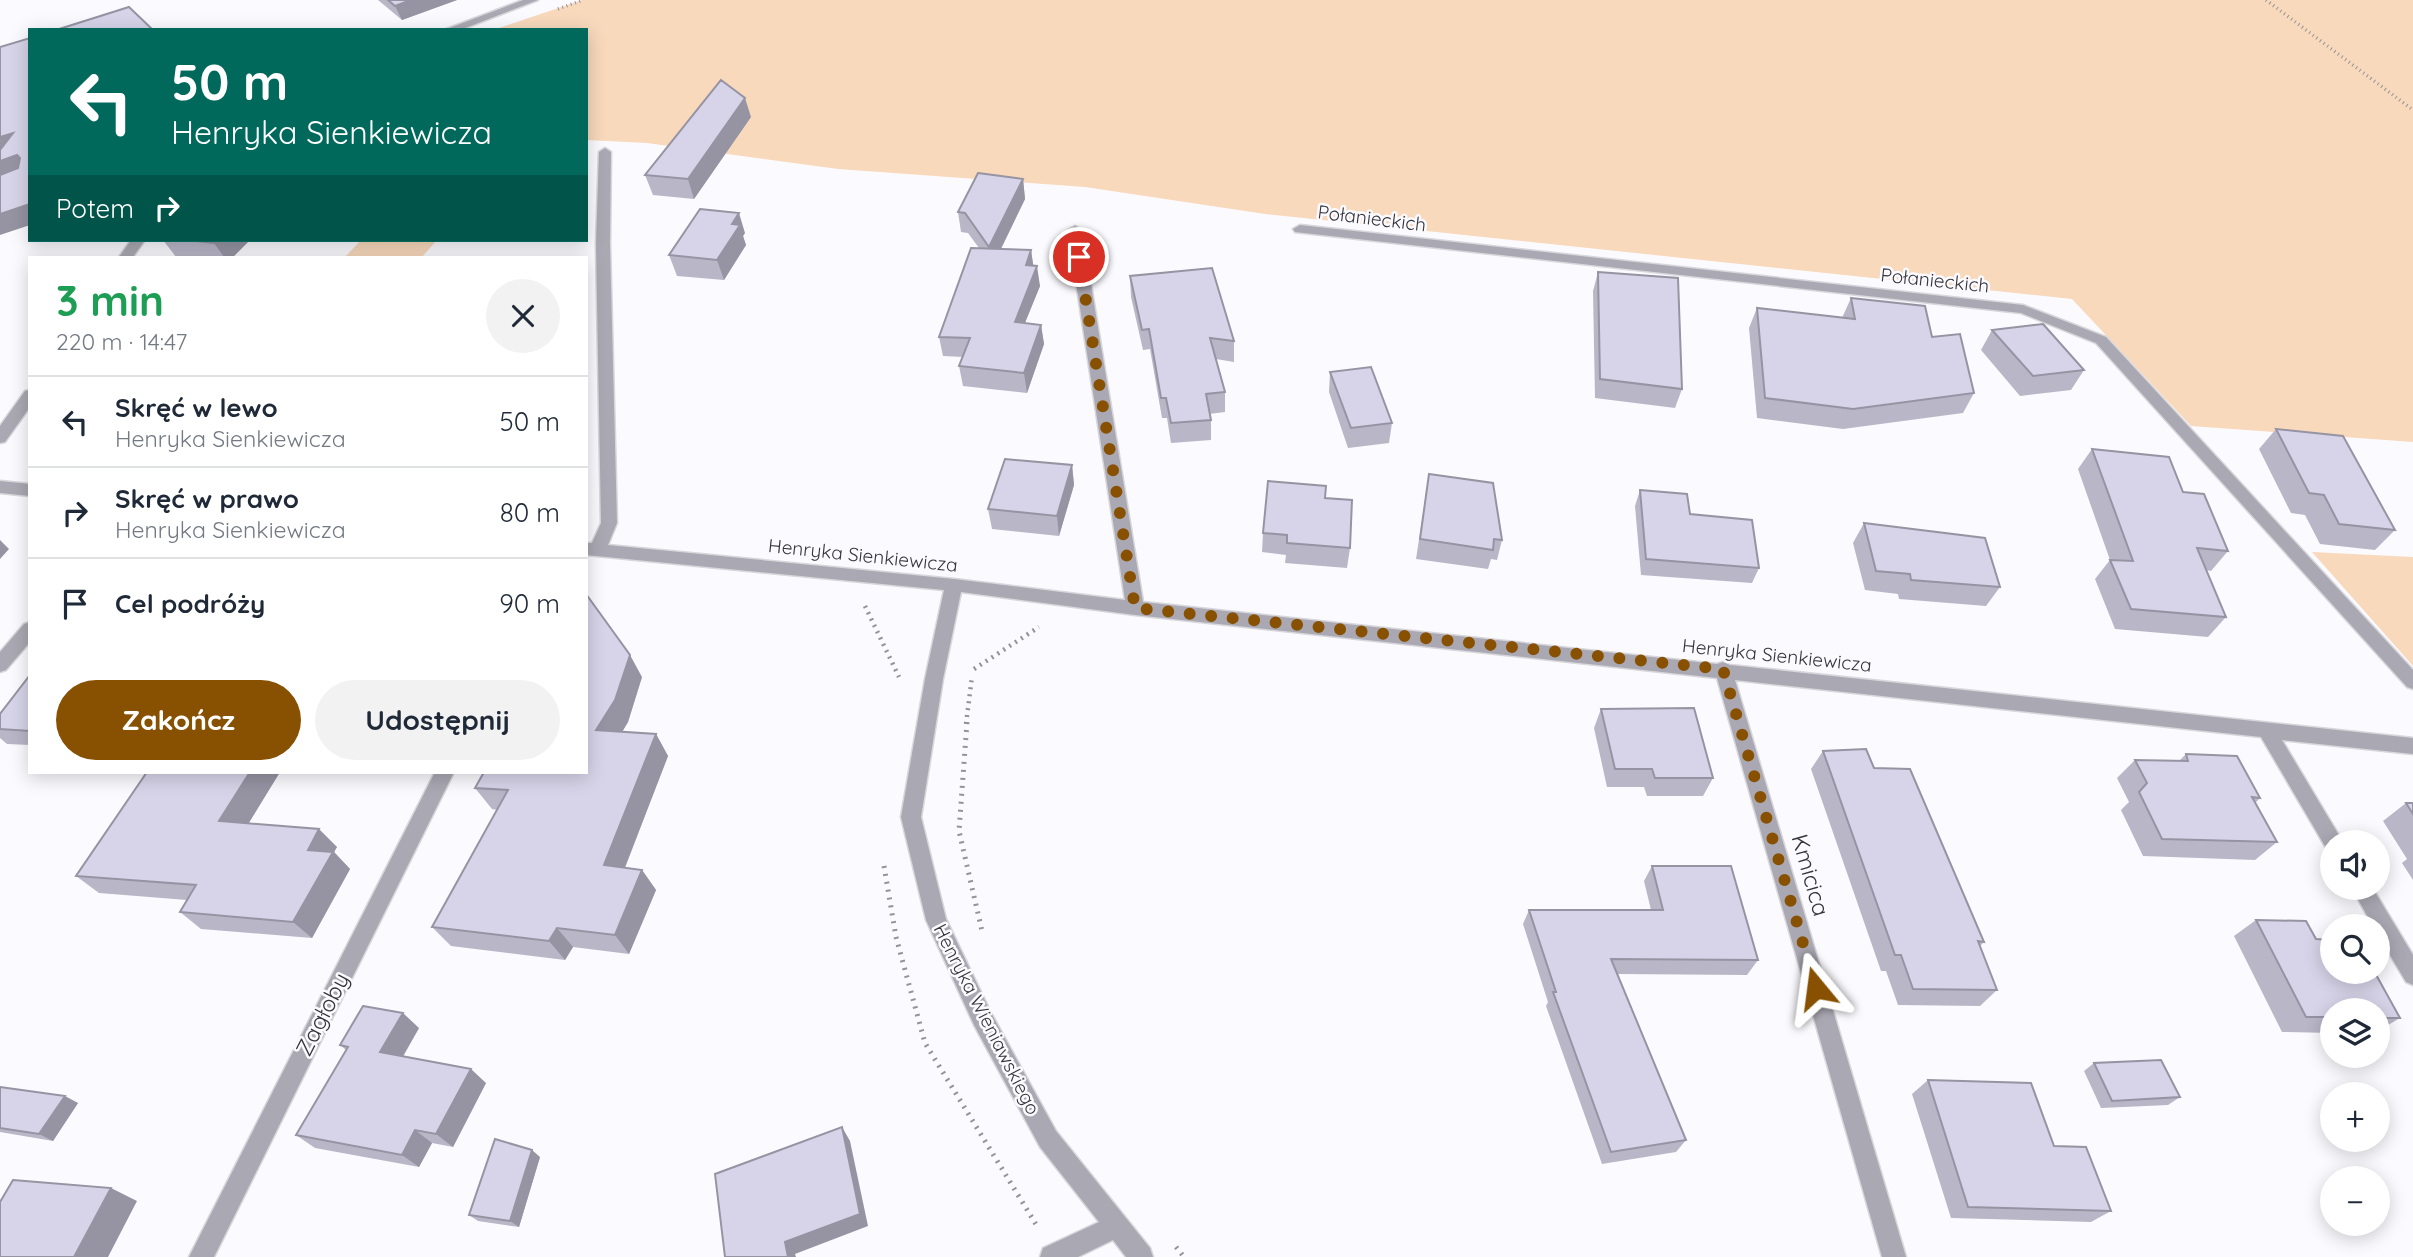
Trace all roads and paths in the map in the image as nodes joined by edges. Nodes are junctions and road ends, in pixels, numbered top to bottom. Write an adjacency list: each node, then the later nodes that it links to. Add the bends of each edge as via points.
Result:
1 (533, 0): 3 (street)
2 (2266, 0): 4 (path)
3 (455, 28)
4 (2413, 110)
5 (605, 152): 12 (street, via 609,523)
6 (1300, 229): 19 (street, Połanieckich, via 2024,309 2101,340)
7 (1075, 230): 14 (street)
8 (28, 398): 9 (street)
9 (0, 438)
10 (0, 487): 11 (street)
11 (28, 491)
12 (592, 549): 13 (street, Henryka Sienkiewicza)
13 (954, 585): 14 (street, Henryka Sienkiewicza); 27 (street, Henryka Wieniawskiego, via 911,817 936,920 982,1018 1048,1139)
14 (1135, 608): 17 (street, Henryka Sienkiewicza)
15 (28, 631): 16 (street)
16 (0, 665)
17 (1723, 669): 20 (street, Henryka Sienkiewicza); 33 (street, Kmicica)
18 (971, 680): 25 (path, via 959,831)
19 (2413, 682)
20 (2269, 732): 21 (street, Henryka Sienkiewicza); 23 (street)
21 (2413, 746)
22 (443, 774): 29 (street, Zagłoby)
23 (2326, 830)
24 (2369, 900): 26 (street)
25 (985, 942)
26 (2413, 975)
27 (1117, 1226): 30 (street); 31 (street, Henryka Wieniawskiego)
28 (1167, 1235): 32 (path)
29 (201, 1257)
30 (1052, 1257)
31 (1141, 1257)
32 (1184, 1257)
33 (1894, 1257)

